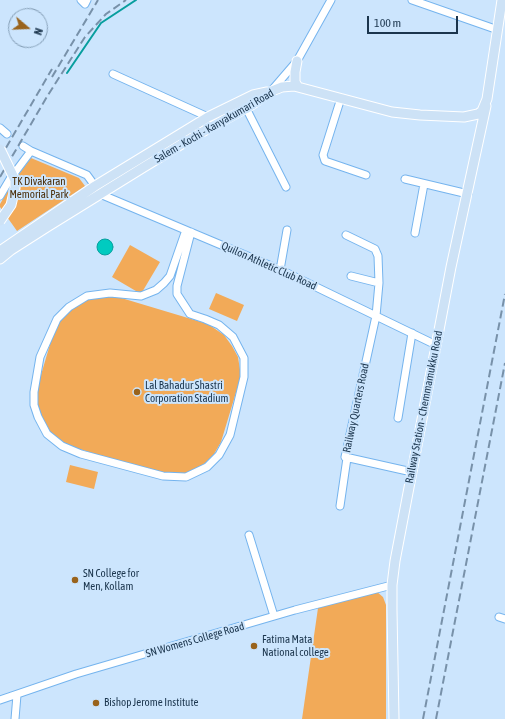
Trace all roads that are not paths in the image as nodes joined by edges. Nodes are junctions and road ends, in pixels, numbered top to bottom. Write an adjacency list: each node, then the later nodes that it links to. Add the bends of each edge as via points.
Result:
1 (81, 0): 2 (street, via 85,4)
2 (87, 0)
3 (331, 0): 7 (street)
4 (412, 0): 6 (street)
5 (502, 0): 6 (main road, Salem - Kochi - Kanyakumari Road)
6 (498, 30): 12 (main road, Salem - Kochi - Kanyakumari Road)
7 (297, 61): 9 (main road, via 295,82); 10 (street)
8 (113, 74): 15 (street)
9 (298, 87): 10 (main road, Salem - Kochi - Kanyakumari Road, via 282,87); 11 (main road, Salem - Kochi - Kanyakumari Road)
10 (272, 91): 13 (main road, Salem - Kochi - Kanyakumari Road); 15 (main road, via 253,95)
11 (341, 98): 14 (main road, Salem - Kochi - Kanyakumari Road, via 392,112); 22 (street, via 323,155 325,161)
12 (487, 98): 14 (main road, Salem - Kochi - Kanyakumari Road, via 482,111); 16 (main road, Railway Station - Chemmamukku Road)
13 (246, 108): 25 (street); 26 (main road, Salem - Kochi - Kanyakumari Road)
14 (464, 116): 16 (main road)
15 (208, 117): 26 (main road)
16 (482, 126): 27 (main road, Railway Station - Chemmamukku Road)
17 (0, 128): 18 (street)
18 (7, 134)
19 (23, 146): 21 (street)
20 (0, 149): 29 (main road, bridge, via 15,180 15,188 11,205)
21 (31, 151): 26 (street, via 87,175); 28 (street)
22 (366, 175)
23 (404, 179): 24 (street)
24 (424, 184): 27 (street); 32 (street)
25 (286, 187)
26 (97, 190): 31 (street, Quilon Athletic Club Road); 34 (main road); 35 (main road, Salem - Kochi - Kanyakumari Road)
27 (468, 194): 41 (main road, Railway Station - Chemmamukku Road)
28 (0, 196)
29 (0, 221)
30 (287, 230): 36 (street)
31 (188, 231): 31 (street, via 177,294 190,314 219,325 233,337 244,358 244,378 230,435 219,455 207,467 186,477 163,476 81,454 62,446 48,434 38,418 34,405 40,357 57,319 69,307 87,296 141,296 156,290 170,276); 36 (street, Quilon Athletic Club Road)
32 (415, 233)
33 (346, 235): 38 (street, Railway Quarters Road, via 375,249 378,256)
34 (0, 250)
35 (0, 260)
36 (280, 270): 39 (street, Quilon Athletic Club Road)
37 (351, 276): 38 (street)
38 (379, 283): 39 (street, Railway Quarters Road)
39 (376, 316): 40 (street, Quilon Athletic Club Road); 43 (street, Railway Quarters Road, via 345,457)
40 (412, 334): 41 (street, Quilon Athletic Club Road); 42 (street)
41 (436, 345): 44 (main road, Railway Station - Chemmamukku Road)
42 (398, 418)
43 (347, 458): 44 (street, Railway Quarters Road); 45 (street)
44 (412, 472): 47 (main road, Railway Station - Chemmamukku Road)
45 (340, 506)
46 (249, 535): 48 (street)
47 (392, 585): 48 (street, SN Womens College Road); 52 (main road, Railway Station - Chemmamukku Road)
48 (274, 616): 49 (street, SN Womens College Road, via 76,674)
49 (17, 695): 50 (street, SN Womens College Road); 51 (street)
50 (0, 700)
51 (15, 719)
52 (394, 719)

